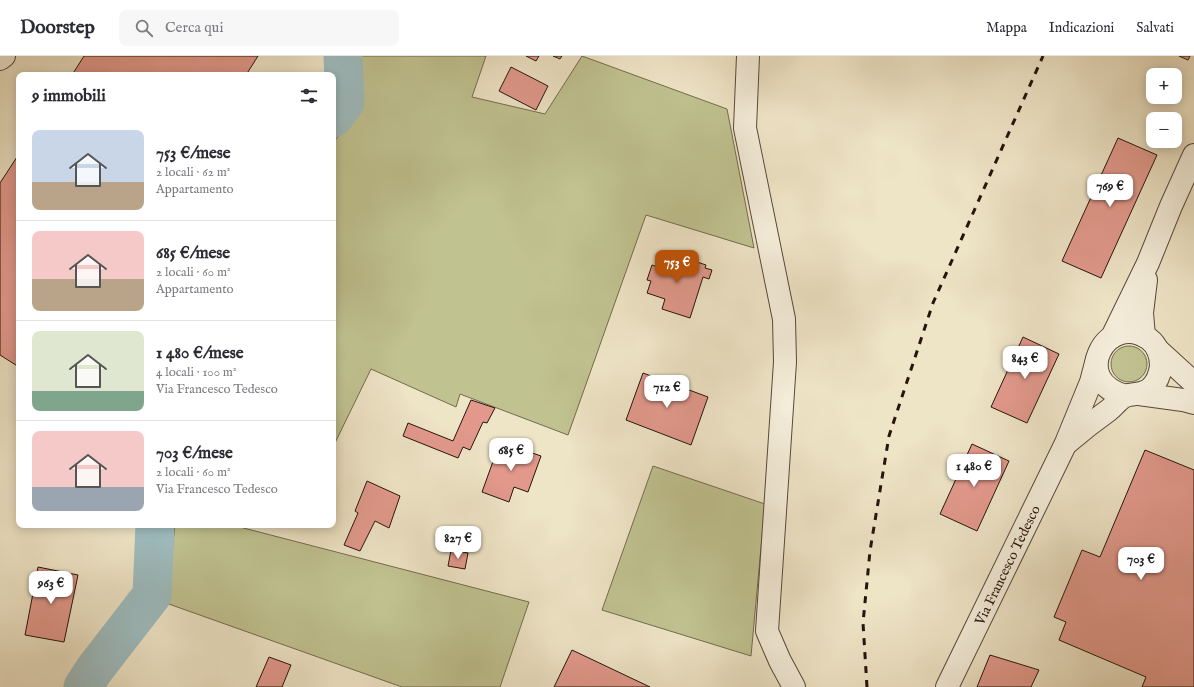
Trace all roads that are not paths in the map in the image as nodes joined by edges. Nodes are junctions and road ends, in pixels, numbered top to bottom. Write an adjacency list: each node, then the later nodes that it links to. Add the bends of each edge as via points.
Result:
1 (4, 56): 3 (street)
2 (748, 56): 13 (street, via 745,128 784,319 785,362 767,630)
3 (0, 59)
4 (1194, 155): 5 (street, Via Francesco Tedesco)
5 (1148, 263): 6 (street, Via Francesco Tedesco); 7 (street, Via Francesco Tedesco, via 1142,313)
6 (1112, 337): 7 (street, via 1122,333 1134,333); 8 (street, Via Francesco Tedesco, via 1100,350)
7 (1151, 343): 9 (street); 10 (street, Via Francesco Tedesco, via 1161,362 1158,378 1151,388)
8 (1097, 359): 10 (street, via 1100,379 1106,387 1116,393); 12 (street, Via Francesco Tedesco, via 1091,382)
9 (1194, 383)
10 (1132, 395): 11 (street); 12 (street, Via Francesco Tedesco)
11 (1194, 403)
12 (1066, 443): 14 (street, Via Francesco Tedesco)
13 (794, 687)
14 (947, 687)

